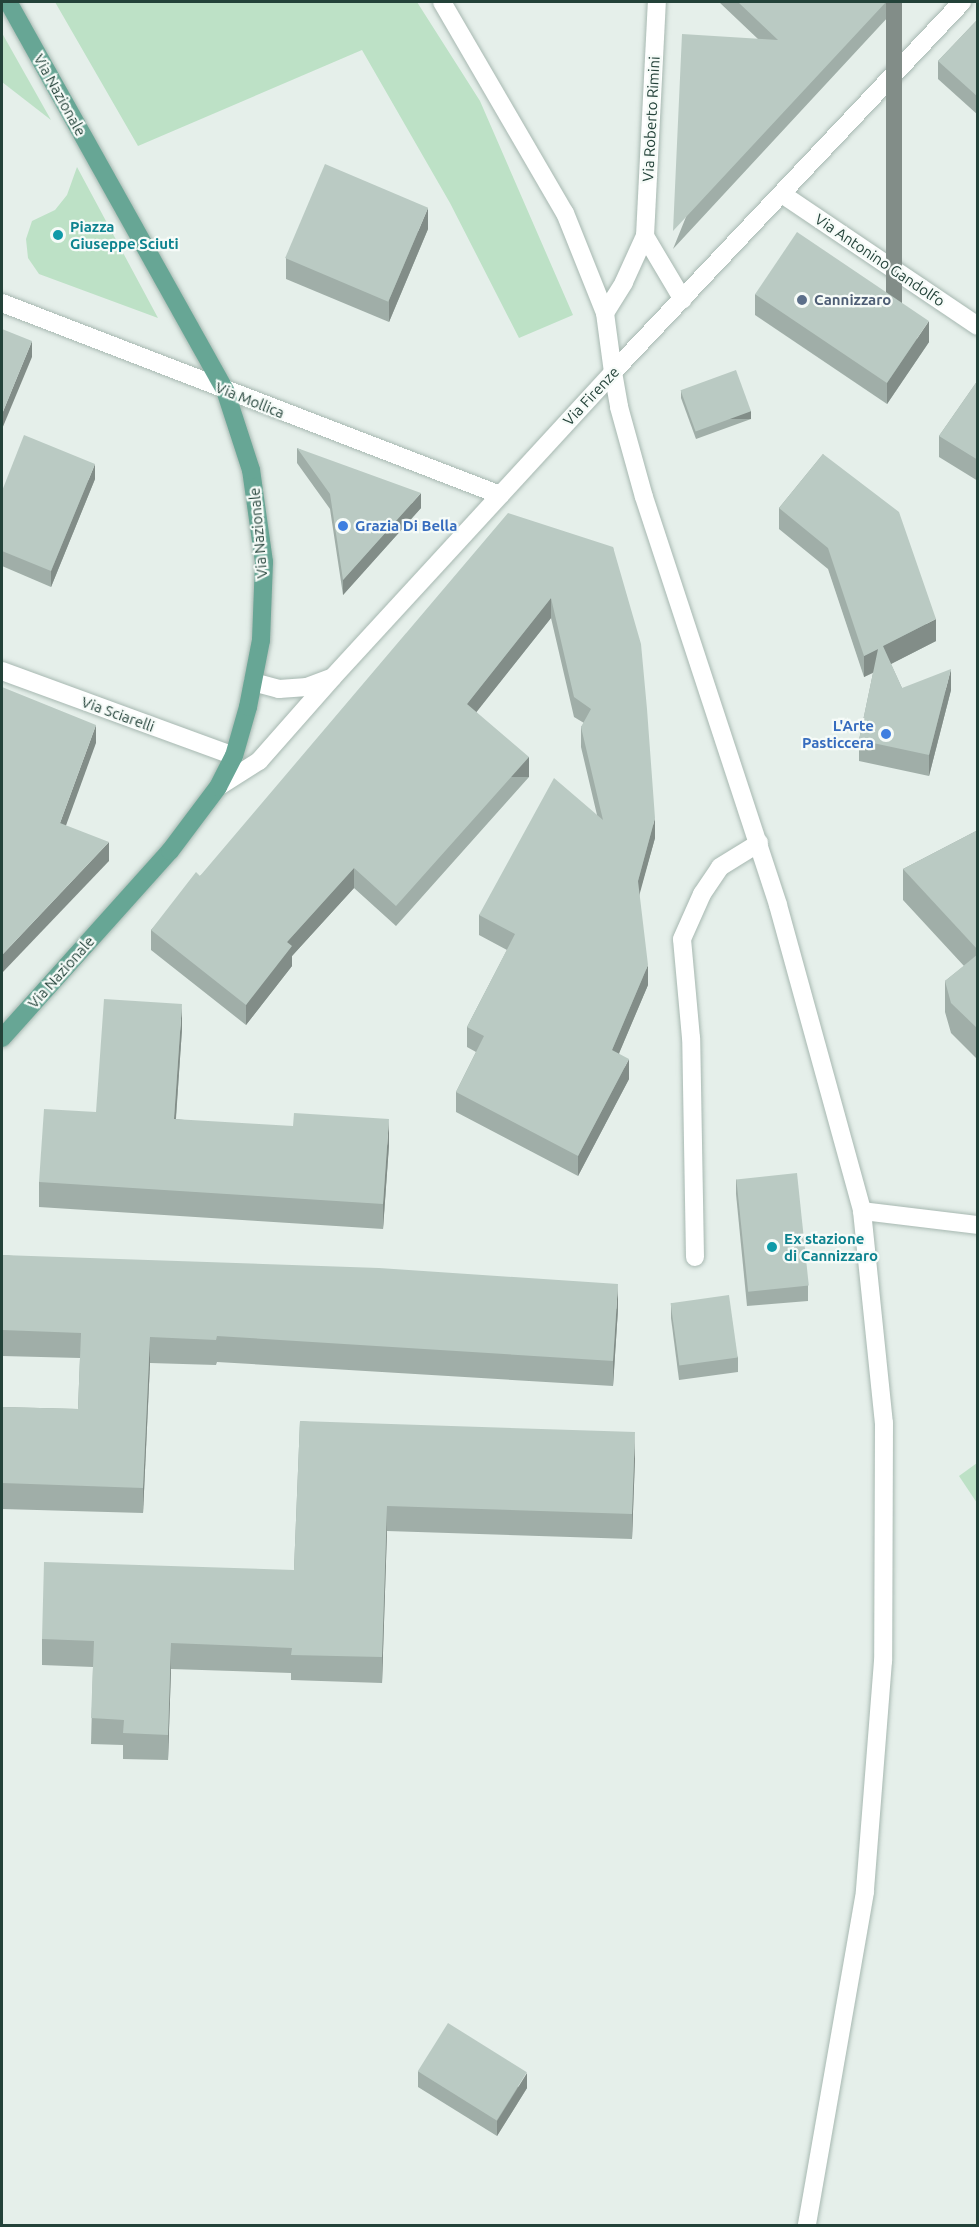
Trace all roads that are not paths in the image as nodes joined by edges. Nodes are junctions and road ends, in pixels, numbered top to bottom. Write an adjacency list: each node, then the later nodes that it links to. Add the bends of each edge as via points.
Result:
1 (8, 2): 12 (main road, Via Nazionale)
2 (442, 2): 9 (street, via 565,213)
3 (657, 2): 6 (street, Via Roberto Rimini)
4 (962, 2): 5 (street, Via Firenze)
5 (783, 194): 7 (street, Via Firenze); 10 (street, Via Antonino Gandolfo)
6 (645, 236): 7 (street); 9 (street)
7 (682, 300): 11 (street, Via Firenze)
8 (2, 303): 12 (street, Via Mollica)
9 (605, 313): 11 (street)
10 (978, 326)
11 (613, 372): 13 (street, Via Firenze); 19 (street, via 645,497)
12 (225, 390): 13 (street, Via Mollica); 16 (main road, Via Nazionale, via 251,470 264,562 261,640)
13 (500, 495): 15 (street, Via Firenze)
14 (2, 671): 17 (street, Via Sciarelli)
15 (333, 677): 16 (street, via 308,687 279,689); 18 (street, Via Firenze, via 259,761)
16 (253, 682): 17 (main road, Via Nazionale)
17 (234, 756): 18 (main road, Via Nazionale)
18 (218, 787): 20 (main road, Via Nazionale, via 170,850)
19 (759, 843): 21 (street); 23 (street, via 720,867 702,894 682,939 691,1038)
20 (2, 1038)
21 (862, 1211): 22 (street); 24 (street, via 884,1422 883,1661 865,1892)
22 (978, 1225)
23 (695, 1257)
24 (807, 2226)

